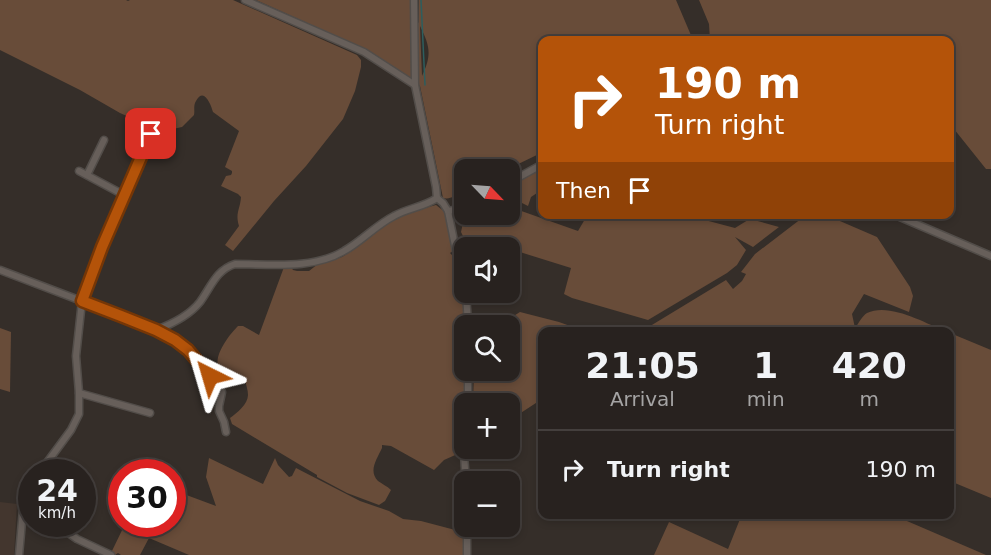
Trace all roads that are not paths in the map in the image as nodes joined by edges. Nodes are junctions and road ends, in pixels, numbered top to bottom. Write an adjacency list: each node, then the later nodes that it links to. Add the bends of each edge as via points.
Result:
1 (245, 0): 3 (street, via 364,52)
2 (414, 0): 3 (street)
3 (415, 86): 11 (street)
4 (151, 134): 10 (street)
5 (104, 140): 8 (street)
6 (538, 167): 9 (street)
7 (79, 171): 8 (street)
8 (87, 175): 10 (street)
9 (520, 177)
10 (124, 195): 18 (street)
11 (436, 198): 13 (street); 19 (street, via 391,217 346,250 318,262 228,266 187,315)
12 (454, 209): 13 (street)
13 (448, 211): 15 (street)
14 (905, 219): 16 (street)
15 (454, 241)
16 (991, 256)
17 (0, 270): 18 (street)
18 (82, 301): 19 (street); 20 (street, via 76,356)
19 (156, 330): 22 (street, via 182,345 219,384 219,411)
20 (79, 393): 21 (street); 23 (street, via 79,414)
21 (150, 413)
22 (226, 432)
23 (50, 459)
24 (20, 537): 27 (street)
25 (74, 537): 28 (street)
26 (467, 537): 29 (street)
27 (19, 555)
28 (111, 555)
29 (467, 555)

